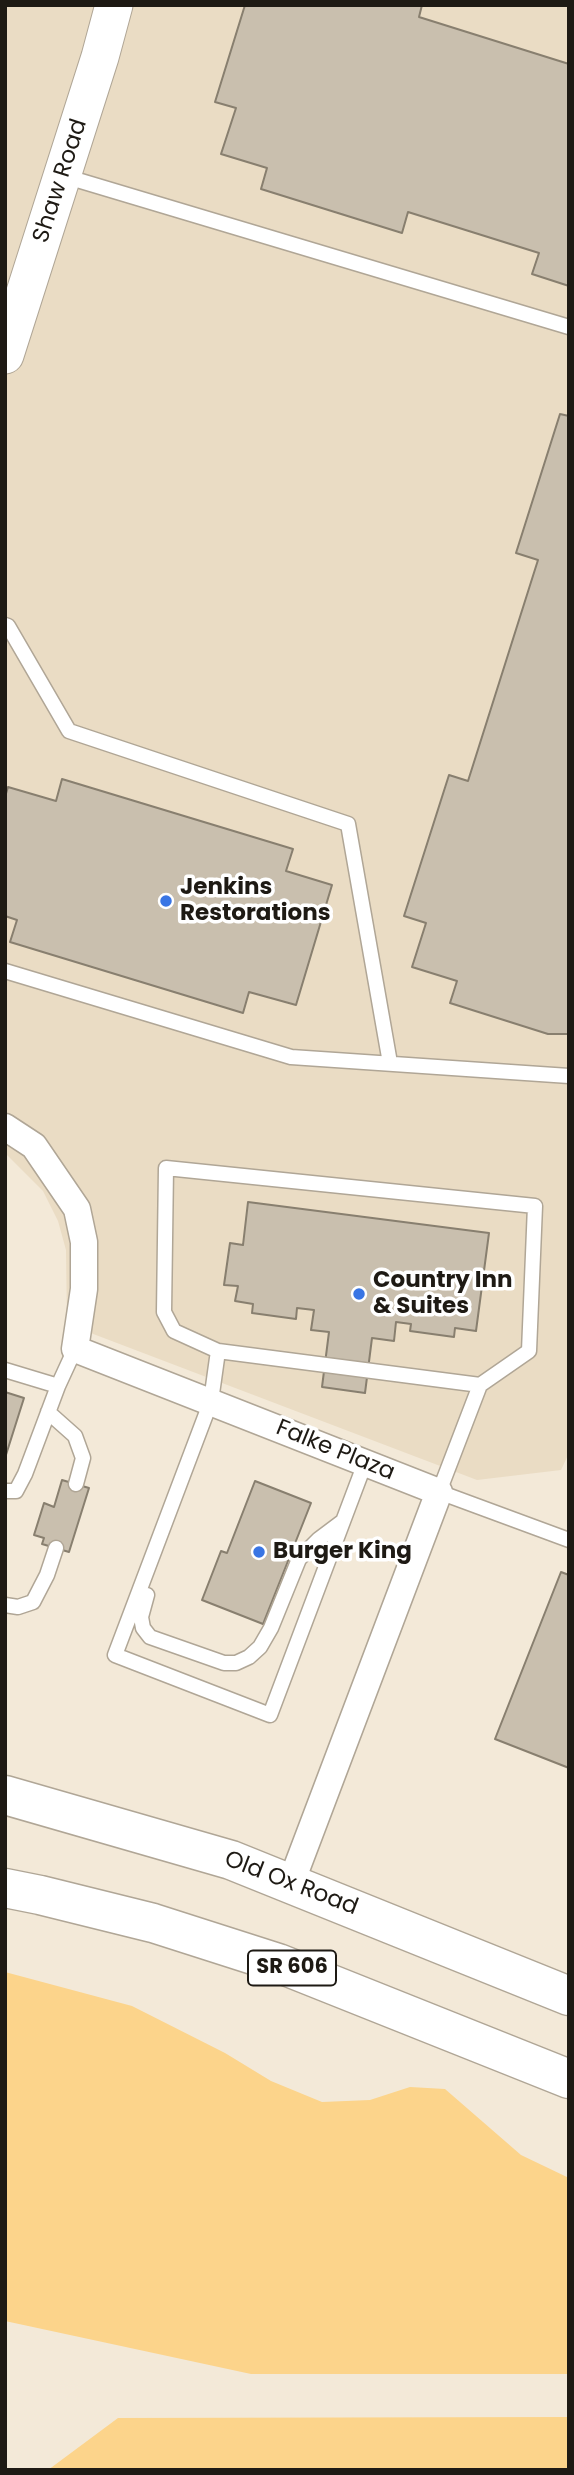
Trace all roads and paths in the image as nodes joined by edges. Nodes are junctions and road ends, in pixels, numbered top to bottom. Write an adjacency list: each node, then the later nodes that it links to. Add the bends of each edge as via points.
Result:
1 (114, 5): 2 (main road, Shaw Road)
2 (62, 175): 3 (lane); 4 (main road, Shaw Road)
3 (569, 327)
4 (5, 355)
5 (5, 625): 7 (lane, via 69,731 348,824)
6 (5, 971): 7 (lane, via 291,1056)
7 (390, 1063): 8 (lane)
8 (569, 1076)
9 (5, 1128): 10 (street, via 34,1146 77,1209 84,1289)
10 (75, 1349): 14 (lane); 15 (street, Falke Plaza)
11 (218, 1351): 13 (lane); 13 (lane, via 174,1331 164,1312 166,1168 535,1206 529,1351); 15 (lane)
12 (5, 1370): 14 (lane)
13 (480, 1385): 21 (lane)
14 (58, 1386): 16 (lane)
15 (211, 1401): 17 (street, Falke Plaza); 20 (lane)
16 (48, 1412): 18 (lane, via 75,1436 83,1458); 19 (lane, via 16,1491)
17 (365, 1463): 21 (street, Falke Plaza); 22 (lane)
18 (76, 1484)
19 (5, 1491)
20 (177, 1491): 22 (lane, via 174,1522 141,1617 143,1628 150,1637 224,1663 236,1663 260,1647 299,1559); 22 (lane, via 115,1655 270,1715)
21 (439, 1492): 23 (lane); 27 (street)
22 (344, 1521)
23 (569, 1540)
24 (56, 1548): 25 (lane, via 33,1602)
25 (5, 1605)
26 (5, 1795): 27 (main road, Old Ox Road, via 163,1839)
27 (291, 1883): 29 (main road, Old Ox Road)
28 (5, 1888): 30 (main road, SR 606, via 153,1923 278,1963)
29 (569, 1997)
30 (569, 2079)

